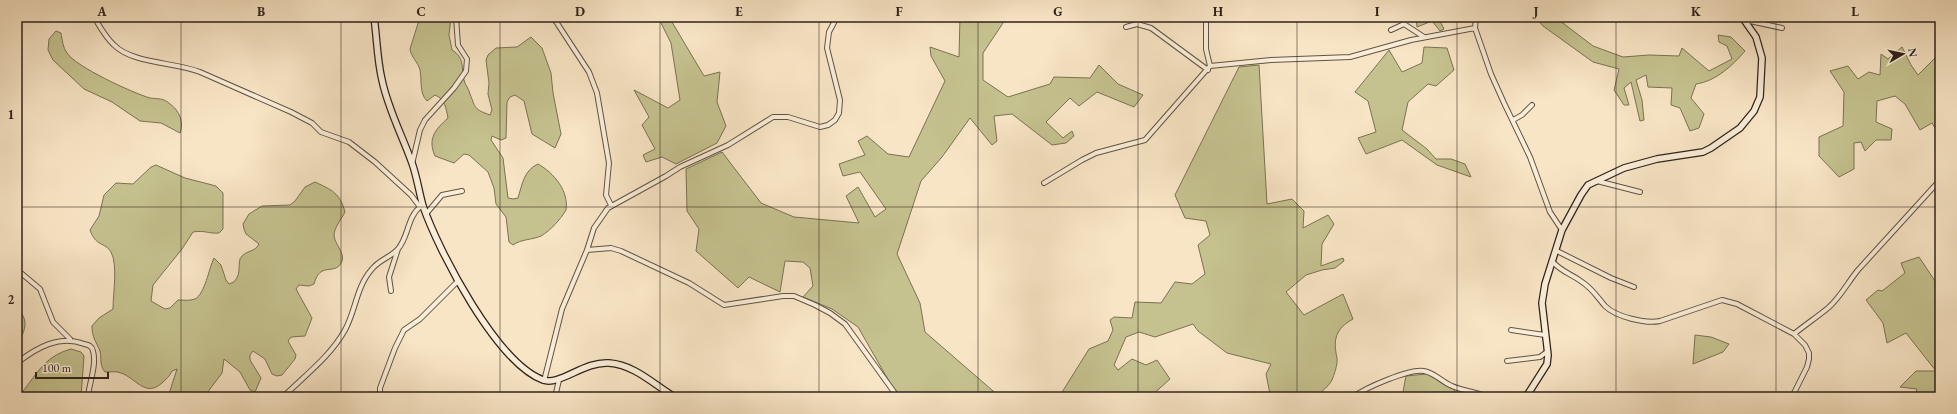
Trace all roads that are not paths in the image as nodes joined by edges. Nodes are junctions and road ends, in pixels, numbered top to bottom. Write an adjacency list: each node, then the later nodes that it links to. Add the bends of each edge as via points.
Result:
1 (94, 17): 26 (street, via 110,41 126,54 205,74 308,120 322,132 349,142 375,162)
2 (374, 17): 19 (street, via 382,81)
3 (456, 17): 19 (street, via 458,45 467,59 466,71 425,120)
4 (553, 17): 25 (street, via 589,72 597,93 609,163 606,195)
5 (837, 17): 25 (street, via 829,32 827,48 840,100 839,112 832,123 820,127 788,117 773,117 728,145 680,167)
6 (1206, 17): 16 (street)
7 (1402, 17): 10 (street)
8 (1476, 17): 12 (street)
9 (1743, 18): 13 (street); 20 (street, via 1756,37 1762,58 1760,97 1754,111 1744,123 1730,136 1703,152 1641,162)
10 (1404, 24): 14 (street); 15 (street)
11 (1126, 27): 16 (street, via 1137,24 1151,28)
12 (1475, 28): 15 (street); 18 (street, via 1496,86)
13 (1782, 28)
14 (1391, 30)
15 (1424, 37): 16 (street, via 1350,57 1271,60)
16 (1209, 68): 22 (street, via 1145,140 1096,153)
17 (1532, 105): 18 (street)
18 (1513, 120): 28 (street, via 1530,156 1550,212)
19 (412, 164): 26 (street)
20 (1596, 180): 24 (street); 28 (street, via 1588,185 1581,195)
21 (1940, 180): 38 (street, via 1904,218 1829,307)
22 (1044, 183)
23 (462, 191): 27 (street, via 442,195)
24 (1640, 192)
25 (611, 205): 30 (street, via 594,228)
26 (421, 206): 27 (street); 29 (street, via 411,218 404,240)
27 (426, 214): 34 (street)
28 (1562, 230): 31 (street)
29 (398, 248): 36 (street, via 389,277); 48 (street, via 368,273 357,294 346,328 334,346)
30 (587, 250): 45 (street, via 562,309); 46 (street, via 621,250 689,283 724,305 783,296 805,300 845,324)
31 (1557, 251): 32 (street); 35 (street, via 1611,278)
32 (1552, 262): 38 (street, via 1559,270 1584,283 1610,310 1635,320 1660,321 1722,300 1737,304); 39 (street, via 1542,296)
33 (17, 274): 40 (street, via 20,273 40,289 52,322)
34 (458, 281): 45 (street, via 474,308 506,350 532,375); 49 (street, via 420,319 404,330 380,388)
35 (1634, 286)
36 (391, 291)
37 (1511, 330): 39 (street)
38 (1794, 334): 55 (street, via 1805,345 1809,359)
39 (1545, 335): 41 (street)
40 (70, 339): 43 (street, via 53,342); 47 (street, via 90,346 94,353)
41 (1548, 351): 42 (street, via 1540,357); 54 (street, via 1545,369)
42 (1507, 361)
43 (17, 363)
44 (559, 380): 45 (street); 50 (street); 51 (street, via 591,364 609,363 632,369)
45 (544, 381)
46 (894, 392)
47 (88, 397)
48 (283, 397)
49 (380, 397)
50 (555, 397)
51 (675, 397)
52 (1353, 397): 53 (street, via 1409,371 1419,370 1453,386)
53 (1487, 397)
54 (1526, 397)
55 (1792, 397)

